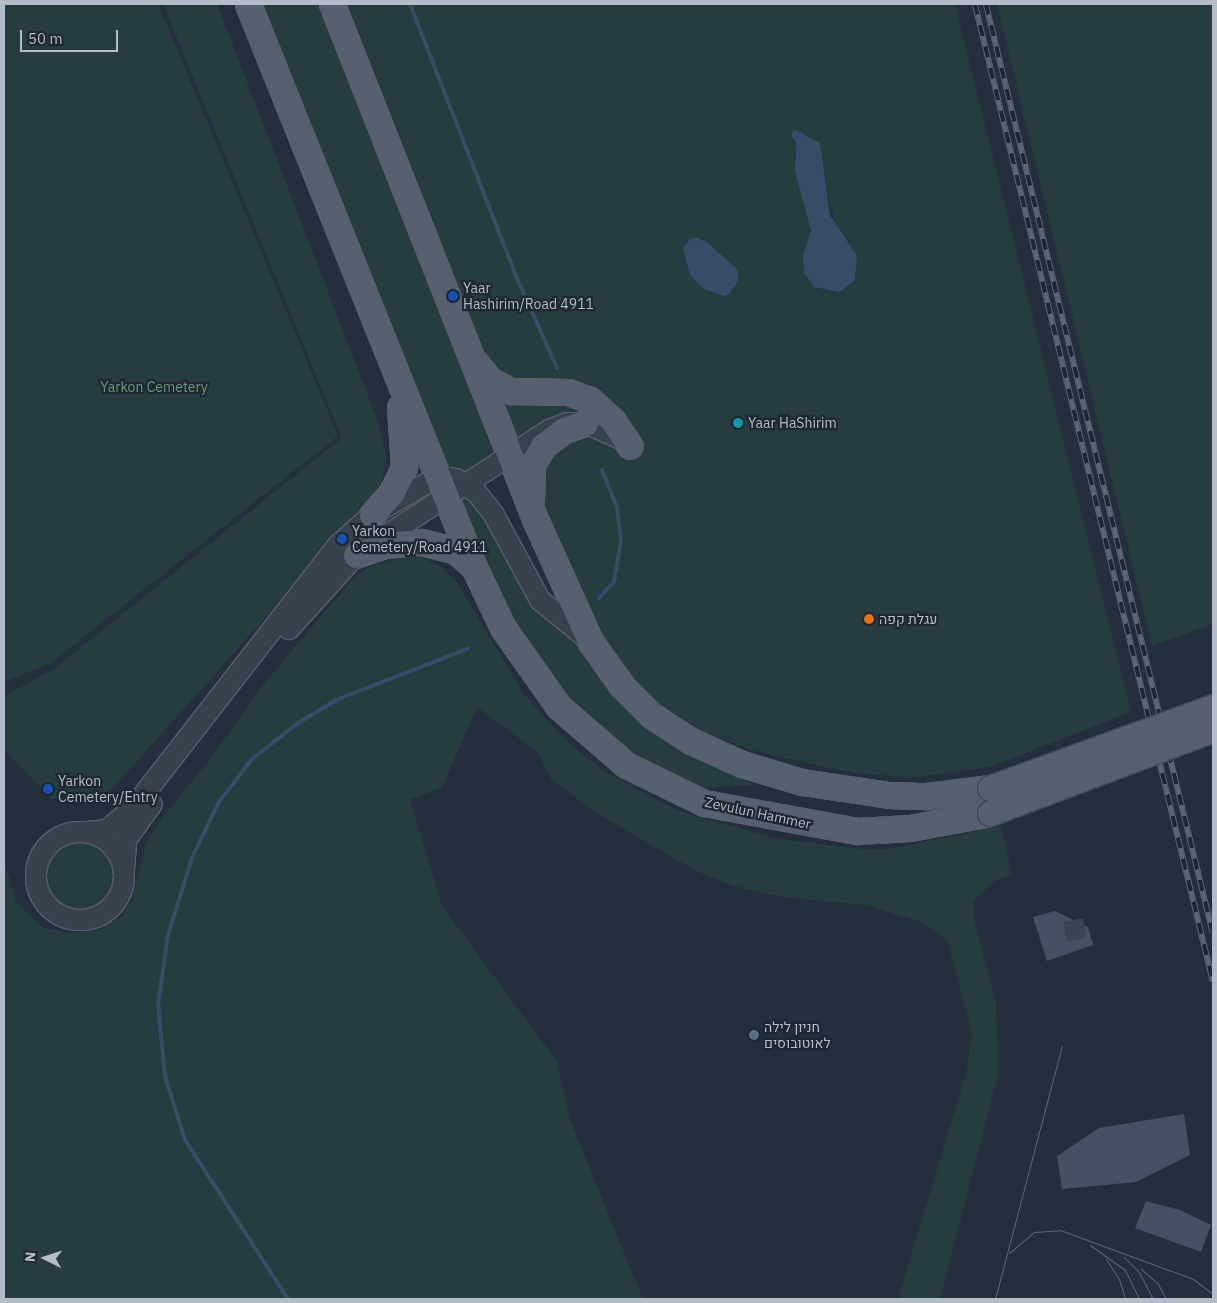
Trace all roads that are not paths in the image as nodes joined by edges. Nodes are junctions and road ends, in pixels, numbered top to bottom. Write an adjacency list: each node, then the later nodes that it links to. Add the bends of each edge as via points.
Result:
1 (248, 4): 4 (main road)
2 (332, 4): 3 (main road)
3 (464, 344): 6 (main road, via 485,374 503,388 520,393 568,392 590,400 610,417); 7 (main road)
4 (391, 361): 8 (main road, Zevulun Hammer); 9 (main road, via 399,395 404,467 392,492)
5 (585, 423): 6 (street, via 611,432); 7 (street, via 567,423 549,430); 10 (main road, via 552,438 537,455 530,486)
6 (630, 446)
7 (509, 458): 8 (street); 10 (main road)
8 (448, 485): 9 (street); 11 (street); 12 (main road, Zevulun Hammer); 13 (street, via 494,515 540,600)
9 (372, 515): 16 (street, via 338,545 134,807 107,830)
10 (535, 519): 13 (main road)
11 (356, 555): 12 (main road, via 384,545 421,542 456,551); 17 (street, via 287,631 138,823 126,840)
12 (474, 567): 15 (main road, Zevulun Hammer, bridge, via 503,628 558,707 607,751 652,781 704,803 805,824 857,830 910,828 990,813)
13 (590, 641): 14 (main road, bridge, via 622,686 651,715 691,741 742,764 802,782 889,795 927,796 990,788)
14 (1213, 707)
15 (1213, 729)
16 (87, 832): 17 (street, via 103,838 116,850); 17 (street, via 62,835 42,854 36,881 50,909 71,920 98,917 119,898)
17 (124, 871)

